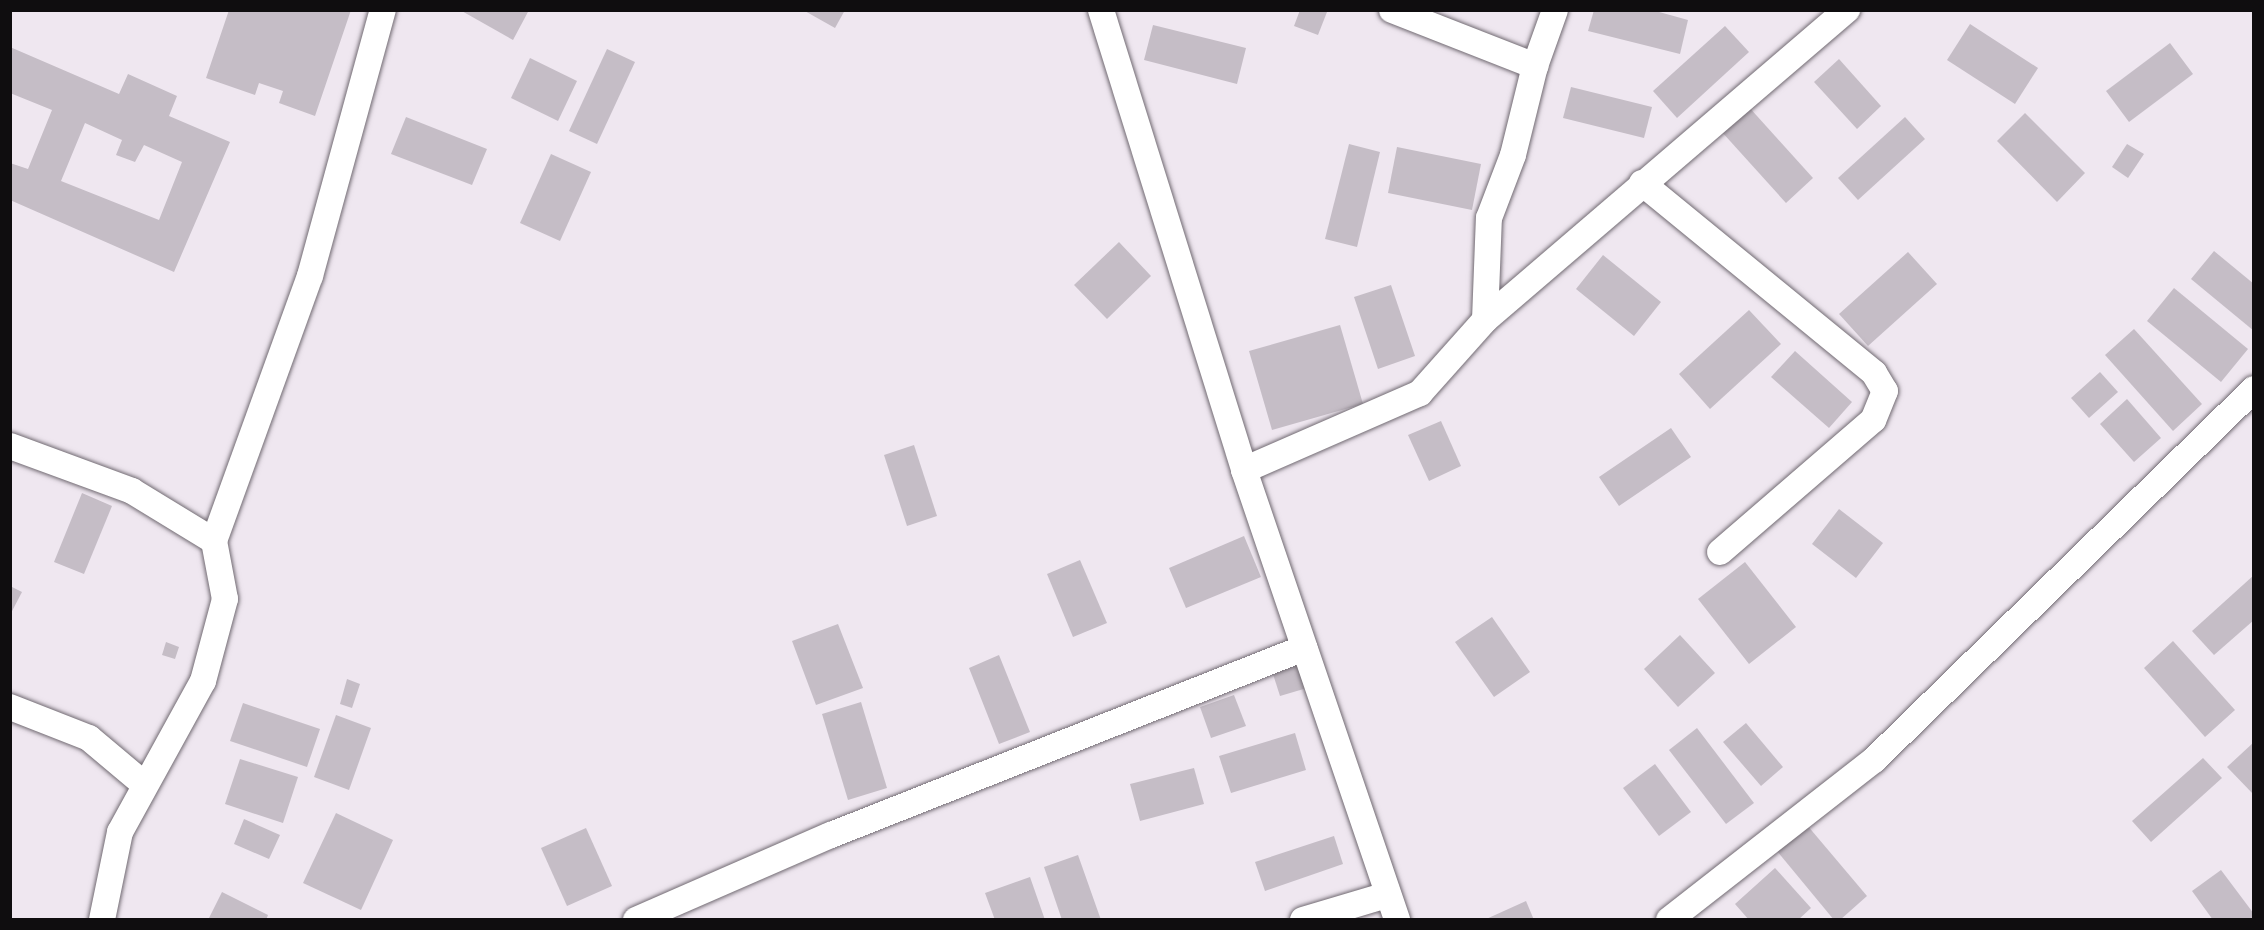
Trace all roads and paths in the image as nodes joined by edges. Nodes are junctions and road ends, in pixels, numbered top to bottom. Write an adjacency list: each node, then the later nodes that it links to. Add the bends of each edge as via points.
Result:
1 (383, 10): 12 (street, via 310,276)
2 (1101, 10): 11 (street)
3 (1392, 10): 6 (street)
4 (1555, 10): 6 (street)
5 (1847, 10): 7 (street)
6 (1535, 66): 8 (street, via 1513,155 1489,218)
7 (1642, 183): 8 (street); 13 (street, via 1874,373 1885,391 1873,420)
8 (1485, 320): 11 (street, via 1420,393)
9 (2253, 389): 22 (street, via 1874,759)
10 (10, 446): 12 (street, via 132,491)
11 (1244, 470): 14 (street)
12 (214, 541): 16 (street, via 225,599 203,681)
13 (1720, 552)
14 (1304, 648): 17 (street); 19 (street, via 831,835)
15 (10, 707): 16 (street, via 89,738)
16 (145, 785): 18 (street, via 120,832)
17 (1388, 895): 20 (street); 21 (street)
18 (102, 920)
19 (636, 920)
20 (1303, 920)
21 (1397, 920)
22 (1669, 920)

